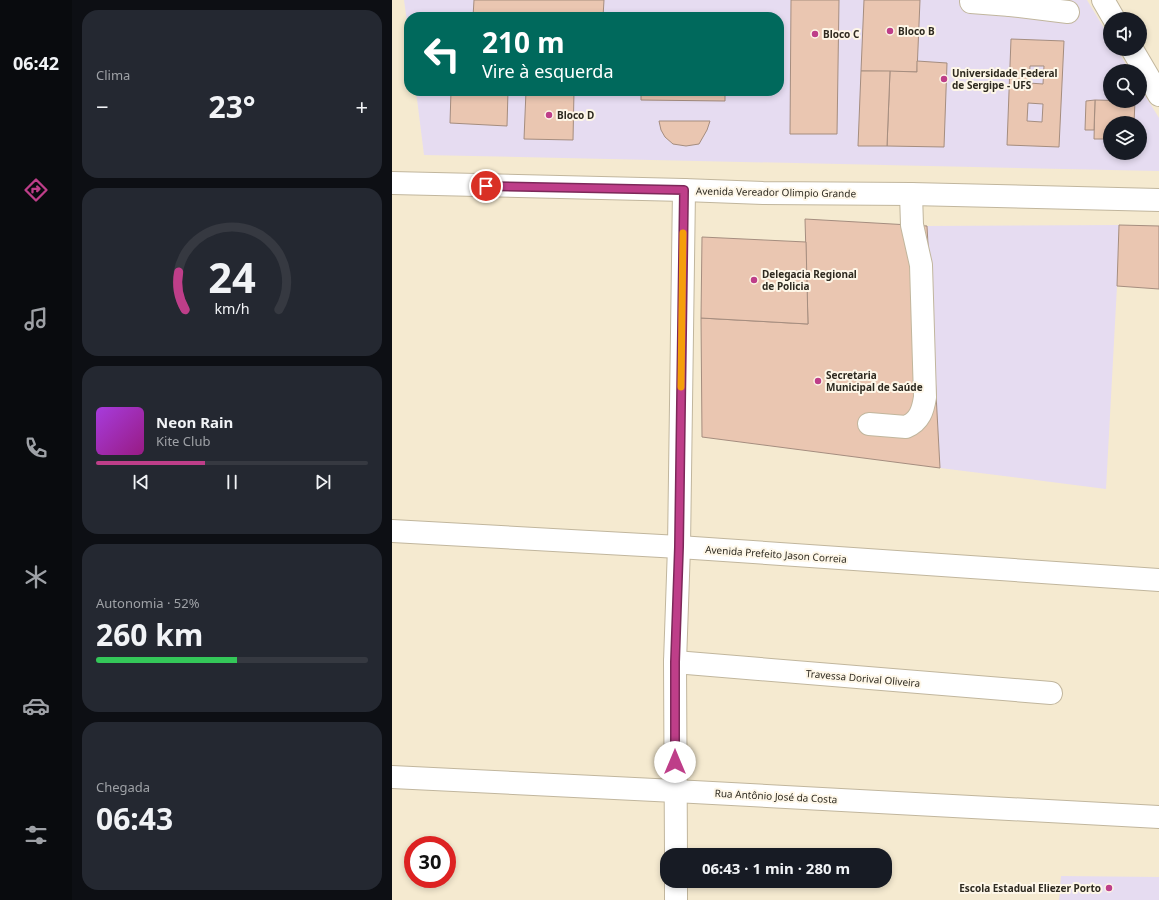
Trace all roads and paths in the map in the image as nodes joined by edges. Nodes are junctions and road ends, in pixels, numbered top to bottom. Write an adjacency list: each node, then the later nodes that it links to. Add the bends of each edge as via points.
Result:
1 (1103, 0): 5 (street)
2 (971, 2): 3 (street)
3 (1010, 2): 4 (street)
4 (1068, 12)
5 (1110, 12)
6 (1136, 56): 7 (street)
7 (1159, 95)
8 (392, 183): 9 (street, Avenida Vereador Olimpio Grande)
9 (684, 190): 10 (street, Avenida Vereador Olimpio Grande); 14 (street)
10 (911, 194): 11 (street, Avenida Vereador Olimpio Grande); 12 (street, via 912,225 921,265 924,407 919,418 906,427)
11 (1159, 200)
12 (869, 424)
13 (392, 531): 14 (street, Avenida Prefeito Jason Correia)
14 (679, 547): 15 (street, Avenida Prefeito Jason Correia); 16 (street)
15 (1159, 580)
16 (675, 662): 17 (street, Travessa Dorival Oliveira); 19 (street)
17 (1051, 693)
18 (392, 777): 19 (street, Rua Antônio José da Costa)
19 (675, 791): 20 (street, Rua Antônio José da Costa); 21 (street)
20 (1159, 817)
21 (676, 848)
22 (676, 888): 23 (street)
23 (676, 900)

